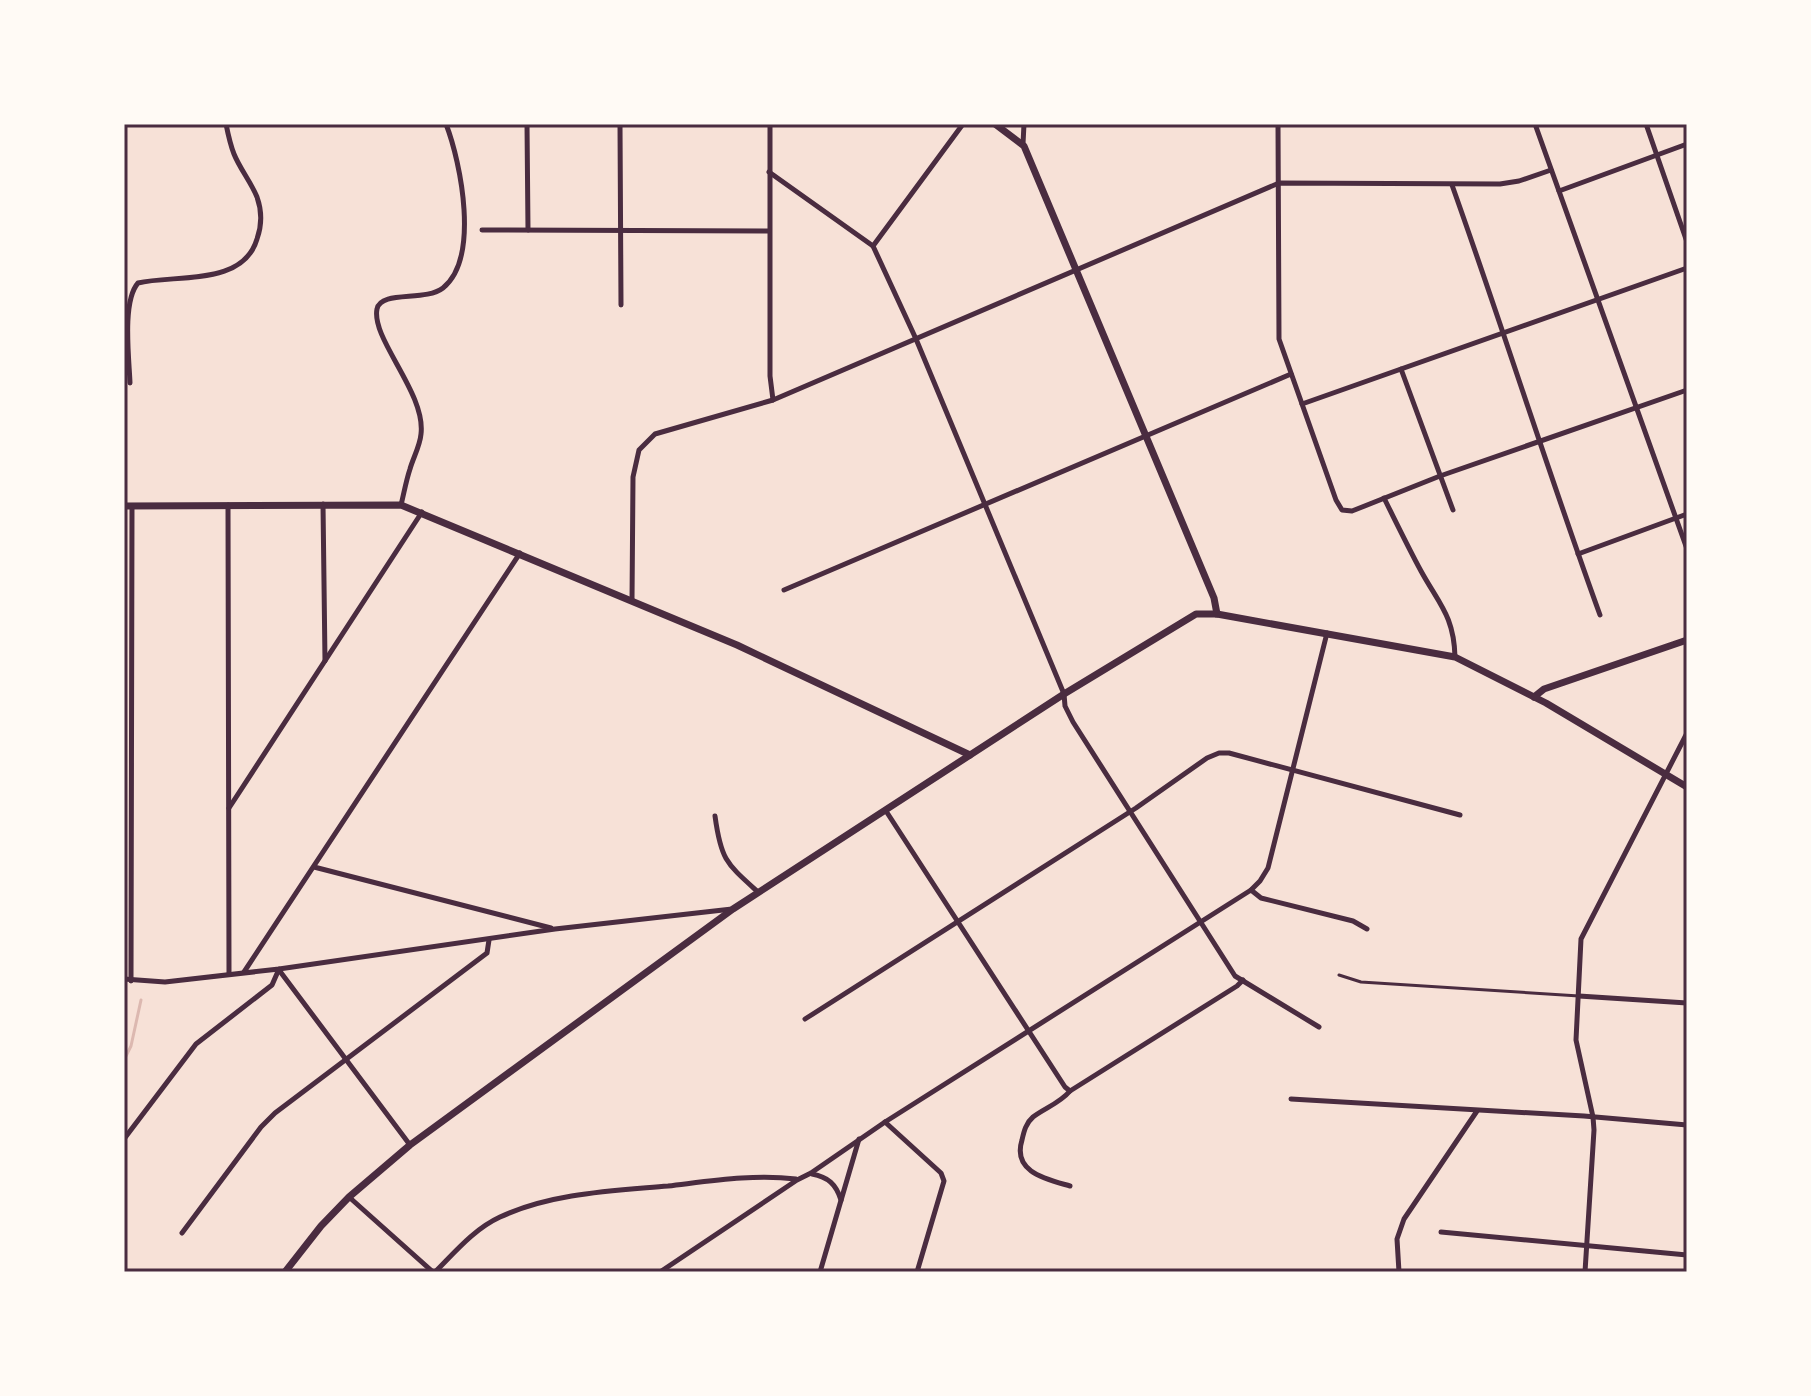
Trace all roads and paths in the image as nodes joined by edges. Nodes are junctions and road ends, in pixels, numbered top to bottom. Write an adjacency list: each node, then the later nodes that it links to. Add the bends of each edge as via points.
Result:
1 (226, 124): 34 (street, via 233,153 261,210 255,247 218,273 138,283 130,303)
2 (446, 124): 45 (street, via 463,197 456,273 440,291 387,298 377,312 415,396 422,434)
3 (527, 124): 21 (street)
4 (620, 124): 22 (street)
5 (770, 124): 16 (street)
6 (963, 124): 25 (street)
7 (995, 124): 12 (main road)
8 (1024, 124): 12 (street)
9 (1278, 124): 17 (street)
10 (1535, 124): 15 (street)
11 (1646, 124): 14 (street)
12 (1023, 144): 27 (main road)
13 (1687, 144): 14 (street)
14 (1657, 155): 19 (street); 24 (street)
15 (1551, 170): 18 (street, via 1519,181); 19 (street)
16 (769, 172): 23 (street); 25 (street)
17 (1279, 183): 18 (street); 27 (street); 33 (street, via 1279,339)
18 (1452, 185): 30 (street)
19 (1559, 191): 28 (street)
20 (482, 230): 21 (street)
21 (528, 230): 22 (street)
22 (620, 231): 23 (street); 29 (street)
23 (769, 231): 36 (street)
24 (1687, 242)
25 (873, 246): 31 (street)
26 (1687, 268): 28 (street)
27 (1077, 269): 31 (street); 39 (main road)
28 (1596, 300): 30 (street); 38 (street)
29 (621, 305)
30 (1504, 333): 32 (street); 40 (street)
31 (916, 339): 36 (street); 46 (street)
32 (1401, 369): 37 (street); 41 (street)
33 (1291, 374): 37 (street); 39 (street)
34 (130, 383)
35 (1687, 390): 38 (street)
36 (773, 400): 56 (street, via 655,434 639,450 633,477)
37 (1302, 404): 42 (street, via 1342,510)
38 (1637, 408): 40 (street); 51 (street)
39 (1145, 437): 46 (street); 57 (main road)
40 (1538, 442): 41 (street); 54 (street)
41 (1440, 476): 42 (street); 48 (street)
42 (1384, 498): 61 (street, via 1447,613)
43 (323, 504): 44 (main road); 45 (main road); 62 (street)
44 (228, 505): 47 (main road); 70 (street)
45 (401, 505): 49 (main road)
46 (984, 505): 55 (street); 63 (street)
47 (128, 506): 88 (street)
48 (1453, 510)
49 (422, 512): 53 (main road); 62 (street)
50 (1687, 514): 51 (street)
51 (1676, 518): 52 (street); 54 (street)
52 (1687, 549)
53 (520, 553): 56 (main road); 75 (street)
54 (1578, 554): 58 (street)
55 (784, 590)
56 (632, 601): 66 (main road)
57 (1217, 614): 59 (main road); 63 (main road, via 1185,619)
58 (1600, 615)
59 (1327, 633): 61 (main road); 67 (street)
60 (1687, 640): 64 (main road, via 1544,689)
61 (1455, 657): 64 (main road)
62 (325, 662): 70 (street)
63 (1064, 694): 66 (main road); 72 (street, via 1069,715)
64 (1534, 697): 68 (main road)
65 (1687, 733): 68 (street)
66 (970, 755): 71 (main road)
67 (1291, 772): 72 (street, via 1219,753); 73 (street); 76 (street, via 1268,868)
68 (1665, 776): 69 (main road); 90 (street, via 1584,929)
69 (1687, 787)
70 (229, 808): 86 (street)
71 (886, 811): 77 (main road); 80 (street)
72 (1129, 812): 79 (street); 80 (street)
73 (1460, 815)
74 (715, 816): 77 (street, via 720,849)
75 (314, 867): 81 (street); 85 (street)
76 (1251, 890): 79 (street); 82 (street, via 1261,898)
77 (758, 893): 78 (main road)
78 (733, 909): 81 (street); 104 (main road)
79 (1201, 920): 89 (street, via 1235,976); 94 (street)
80 (957, 922): 92 (street); 94 (street)
81 (555, 929): 83 (street)
82 (1367, 929)
83 (489, 940): 84 (street); 95 (street, via 487,953)
84 (279, 969): 85 (street); 95 (street); 102 (street, via 272,985 196,1044)
85 (243, 973): 86 (street)
86 (229, 974): 88 (street, via 165,982)
87 (1339, 975): 90 (street, via 1361,982)
88 (128, 980)
89 (1243, 980): 93 (street); 96 (street)
90 (1579, 996): 91 (street); 99 (street, via 1576,1044)
91 (1687, 1003)
92 (805, 1019)
93 (1319, 1027)
94 (1028, 1030): 96 (street); 100 (street)
95 (343, 1059): 104 (street); 111 (street, via 261,1127)
96 (1070, 1091): 107 (street, via 1031,1119 1019,1147 1032,1173)
97 (1291, 1099): 98 (street)
98 (1477, 1111): 99 (street); 114 (street, via 1404,1219 1397,1239)
99 (1593, 1117): 101 (street); 112 (street)
100 (885, 1122): 103 (street); 119 (street, via 944,1181)
101 (1687, 1125)
102 (124, 1139)
103 (859, 1139): 105 (street); 109 (street)
104 (410, 1145): 108 (main road)
105 (811, 1173): 106 (street); 109 (street, via 830,1180)
106 (797, 1180): 116 (street, via 752,1177 574,1195 499,1217 478,1229); 117 (street)
107 (1070, 1186)
108 (349, 1197): 115 (main road); 116 (street)
109 (842, 1203): 118 (street)
110 (1441, 1232): 112 (street)
111 (182, 1233)
112 (1587, 1246): 113 (street); 120 (street)
113 (1687, 1255)
114 (1397, 1271)
115 (285, 1272)
116 (434, 1272)
117 (660, 1272)
118 (820, 1272)
119 (917, 1272)
120 (1585, 1272)

